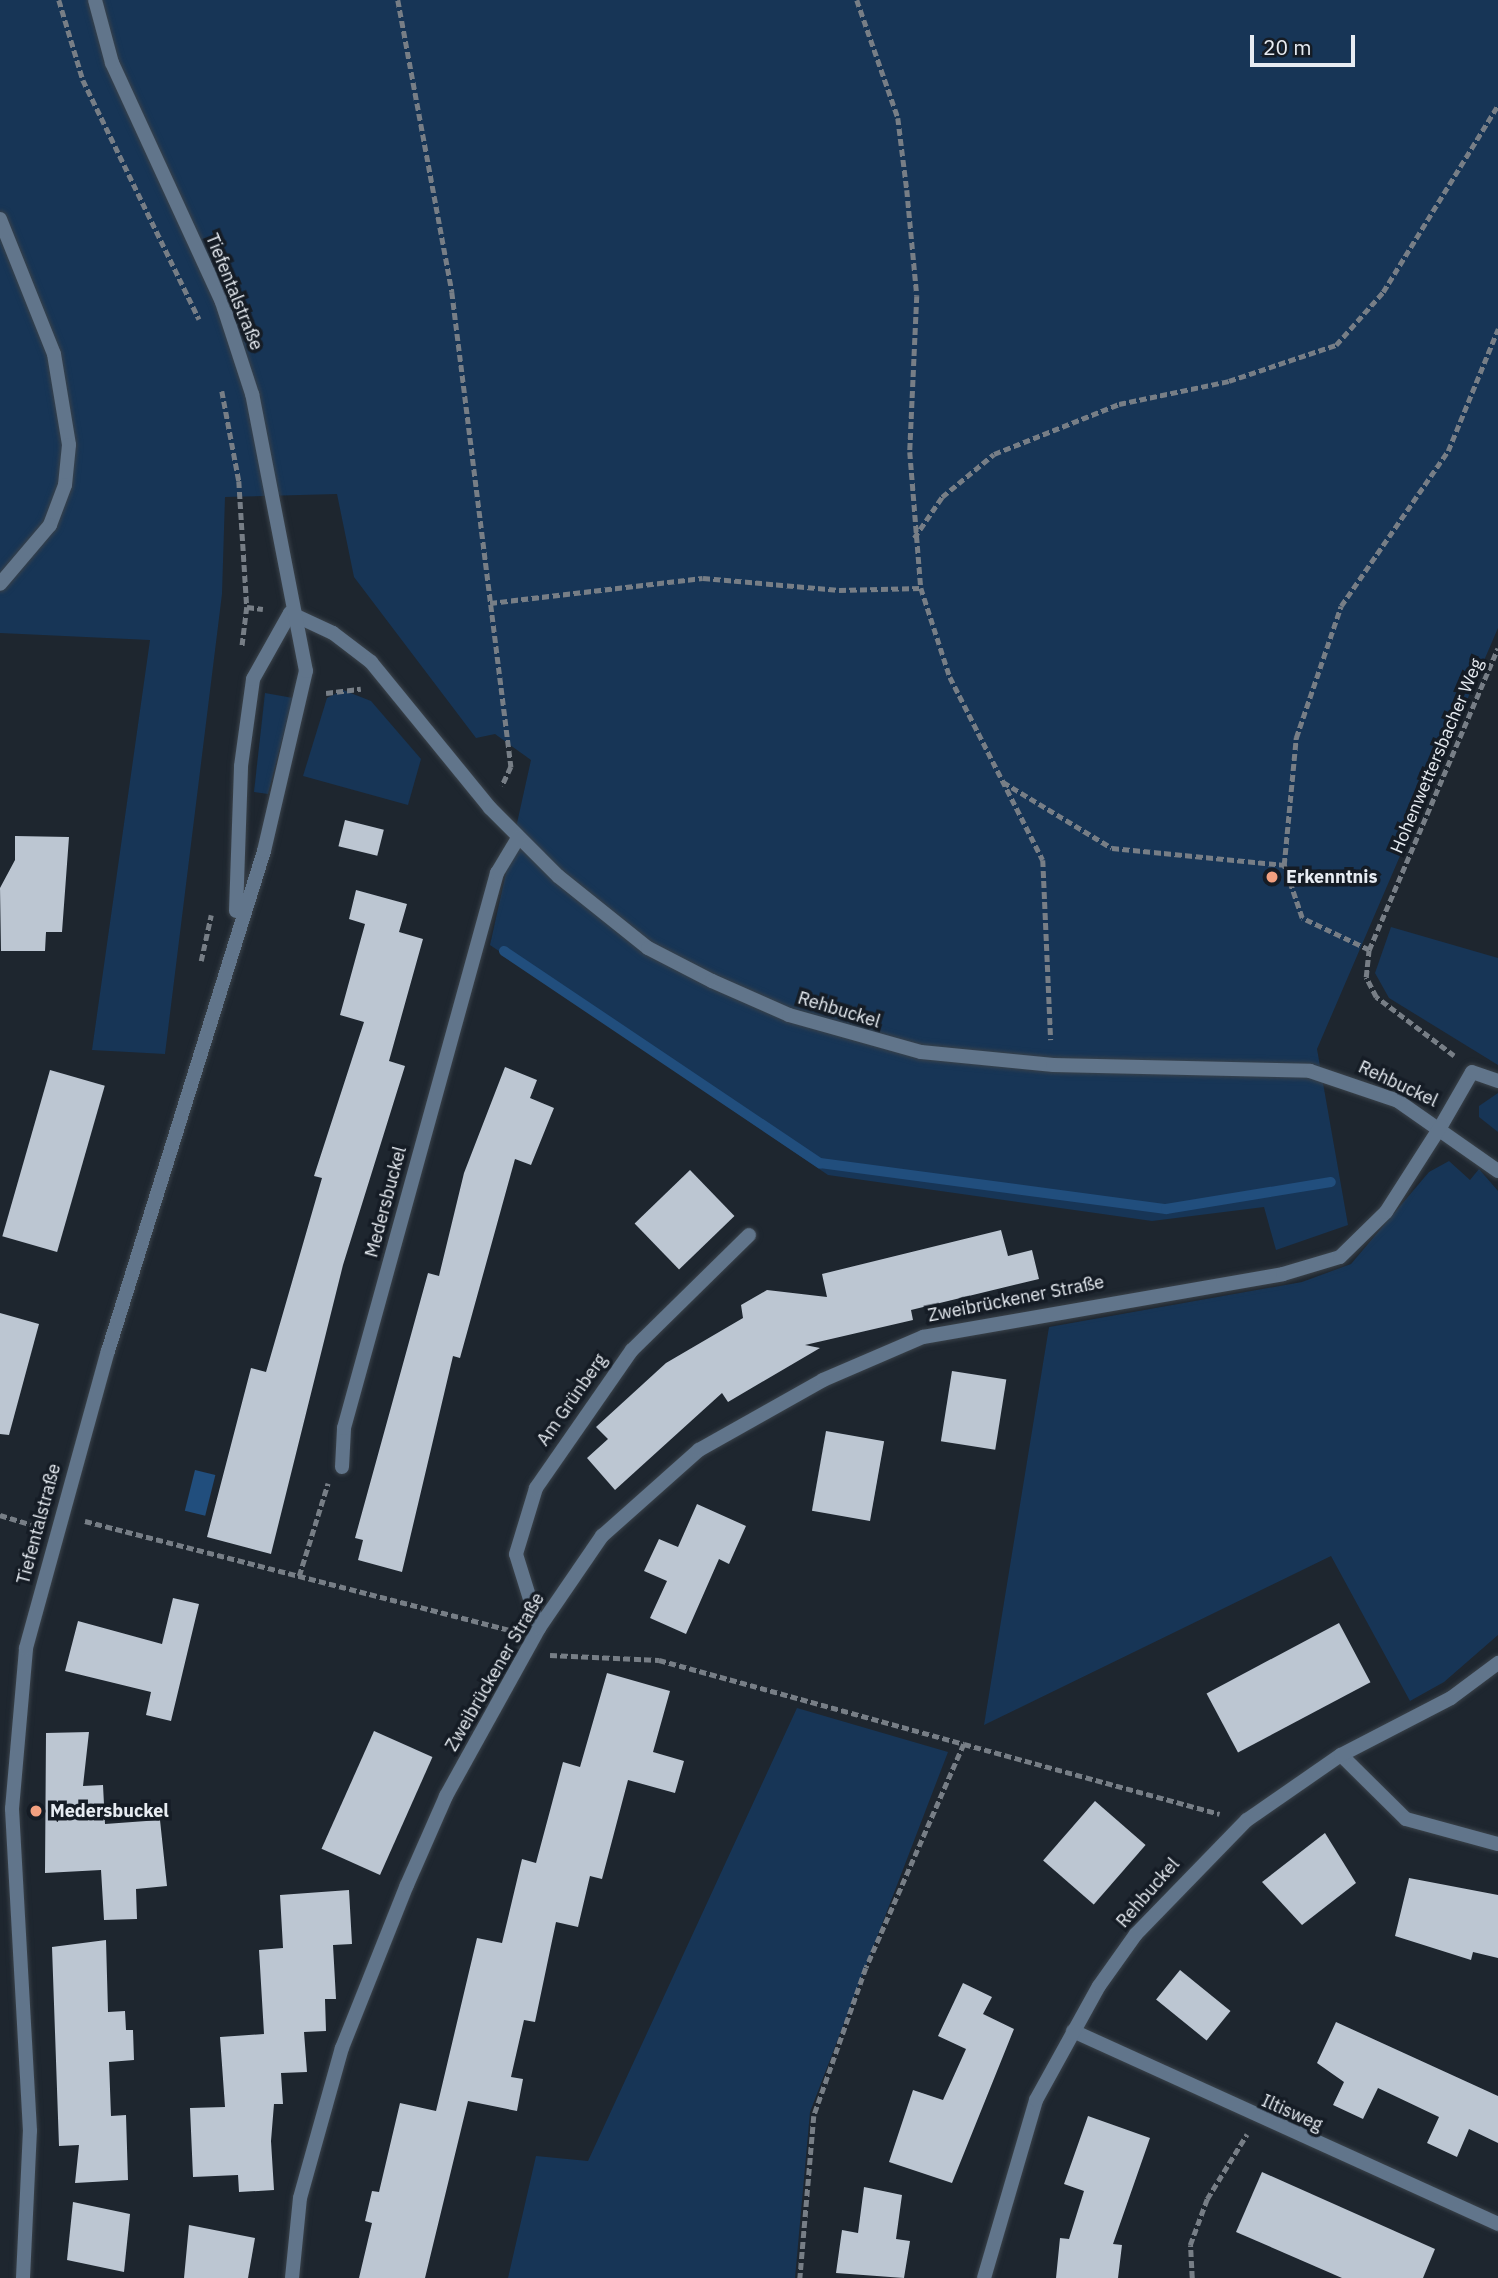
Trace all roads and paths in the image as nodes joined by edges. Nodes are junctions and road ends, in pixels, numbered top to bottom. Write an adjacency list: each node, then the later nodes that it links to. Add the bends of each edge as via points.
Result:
1 (59, 0): 8 (path, via 83,80)
2 (95, 0): 15 (street, Tiefentalstraße, via 112,63 222,302 252,394 276,498)
3 (398, 0): 13 (path, via 452,292)
4 (857, 0): 10 (path, via 898,118 907,190 917,296 910,452)
5 (1498, 105): 10 (path, via 1383,292 1336,345 1229,381 1119,404 995,454 942,496)
6 (0, 219): 11 (street, via 54,354 69,445 65,485 50,525)
7 (1498, 329): 22 (path, via 1448,451 1341,606 1296,738)
8 (202, 331)
9 (218, 377): 14 (path, via 239,481)
10 (914, 539): 12 (path)
11 (0, 584)
12 (921, 588): 13 (path, via 839,590 704,578); 19 (path, via 950,677)
13 (490, 603): 20 (path, via 511,767)
14 (247, 607)
15 (290, 613): 17 (street, Tiefentalstraße, via 305,651); 20 (street, Rehbuckel, via 333,633 371,662); 23 (street, Tiefentalstraße, via 260,657 251,691 241,766)
16 (1498, 648): 24 (path, Hohenwettersbacher Weg)
17 (303, 690): 18 (path, via 325,694 350,686); 23 (street, Tiefentalstraße, via 264,851)
18 (369, 693)
19 (1003, 782): 22 (path, via 1112,848); 25 (path, via 1044,860)
20 (490, 808): 21 (street, Rehbuckel)
21 (518, 838): 25 (street, Rehbuckel, via 648,948 789,1015 921,1052); 31 (street, Medersbuckel, via 497,873 344,1428)
22 (1284, 865): 24 (path, via 1302,918)
23 (235, 927): 34 (street, Tiefentalstraße)
24 (1369, 950): 26 (path, Hohenwettersbacher Weg, via 1366,977 1376,997)
25 (1053, 1065): 28 (street, Rehbuckel, via 1310,1071 1357,1083)
26 (1472, 1072): 27 (street); 28 (street, Zweibrückener Straße)
27 (1498, 1081)
28 (1441, 1126): 29 (street, Rehbuckel); 37 (street, Zweibrückener Straße, via 1386,1212 1340,1257 1283,1274 923,1337 823,1380 699,1450 602,1536)
29 (1498, 1171)
30 (749, 1235): 37 (street, Am Grünberg, via 632,1350 536,1488 516,1554)
31 (342, 1466): 35 (path, via 322,1491)
32 (0, 1515): 34 (path)
33 (93, 1524): 35 (path)
34 (56, 1531): 47 (street, Tiefentalstraße, via 26,1648 13,1763 30,2131)
35 (299, 1576): 36 (path)
36 (487, 1623)
37 (539, 1628): 38 (street, Zweibrückener Straße)
38 (528, 1654): 40 (path, via 659,1660); 48 (street, Zweibrückener Straße, via 446,1796 342,2048 300,2198)
39 (1498, 1663): 41 (street, Rehbuckel, via 1451,1698)
40 (964, 1744): 42 (path); 49 (path, via 866,1968 814,2116)
41 (1341, 1755): 42 (street, Rehbuckel); 43 (street, via 1406,1819)
42 (1247, 1820): 44 (street, Rehbuckel, via 1136,1934)
43 (1498, 1844)
44 (1073, 2031): 45 (street, Iltisweg); 50 (street, Rehbuckel, via 1036,2100)
45 (1256, 2119): 46 (street, Iltisweg); 51 (path, via 1207,2199 1190,2245)
46 (1498, 2224)
47 (23, 2278)
48 (292, 2278)
49 (800, 2278)
50 (984, 2278)
51 (1192, 2278)

